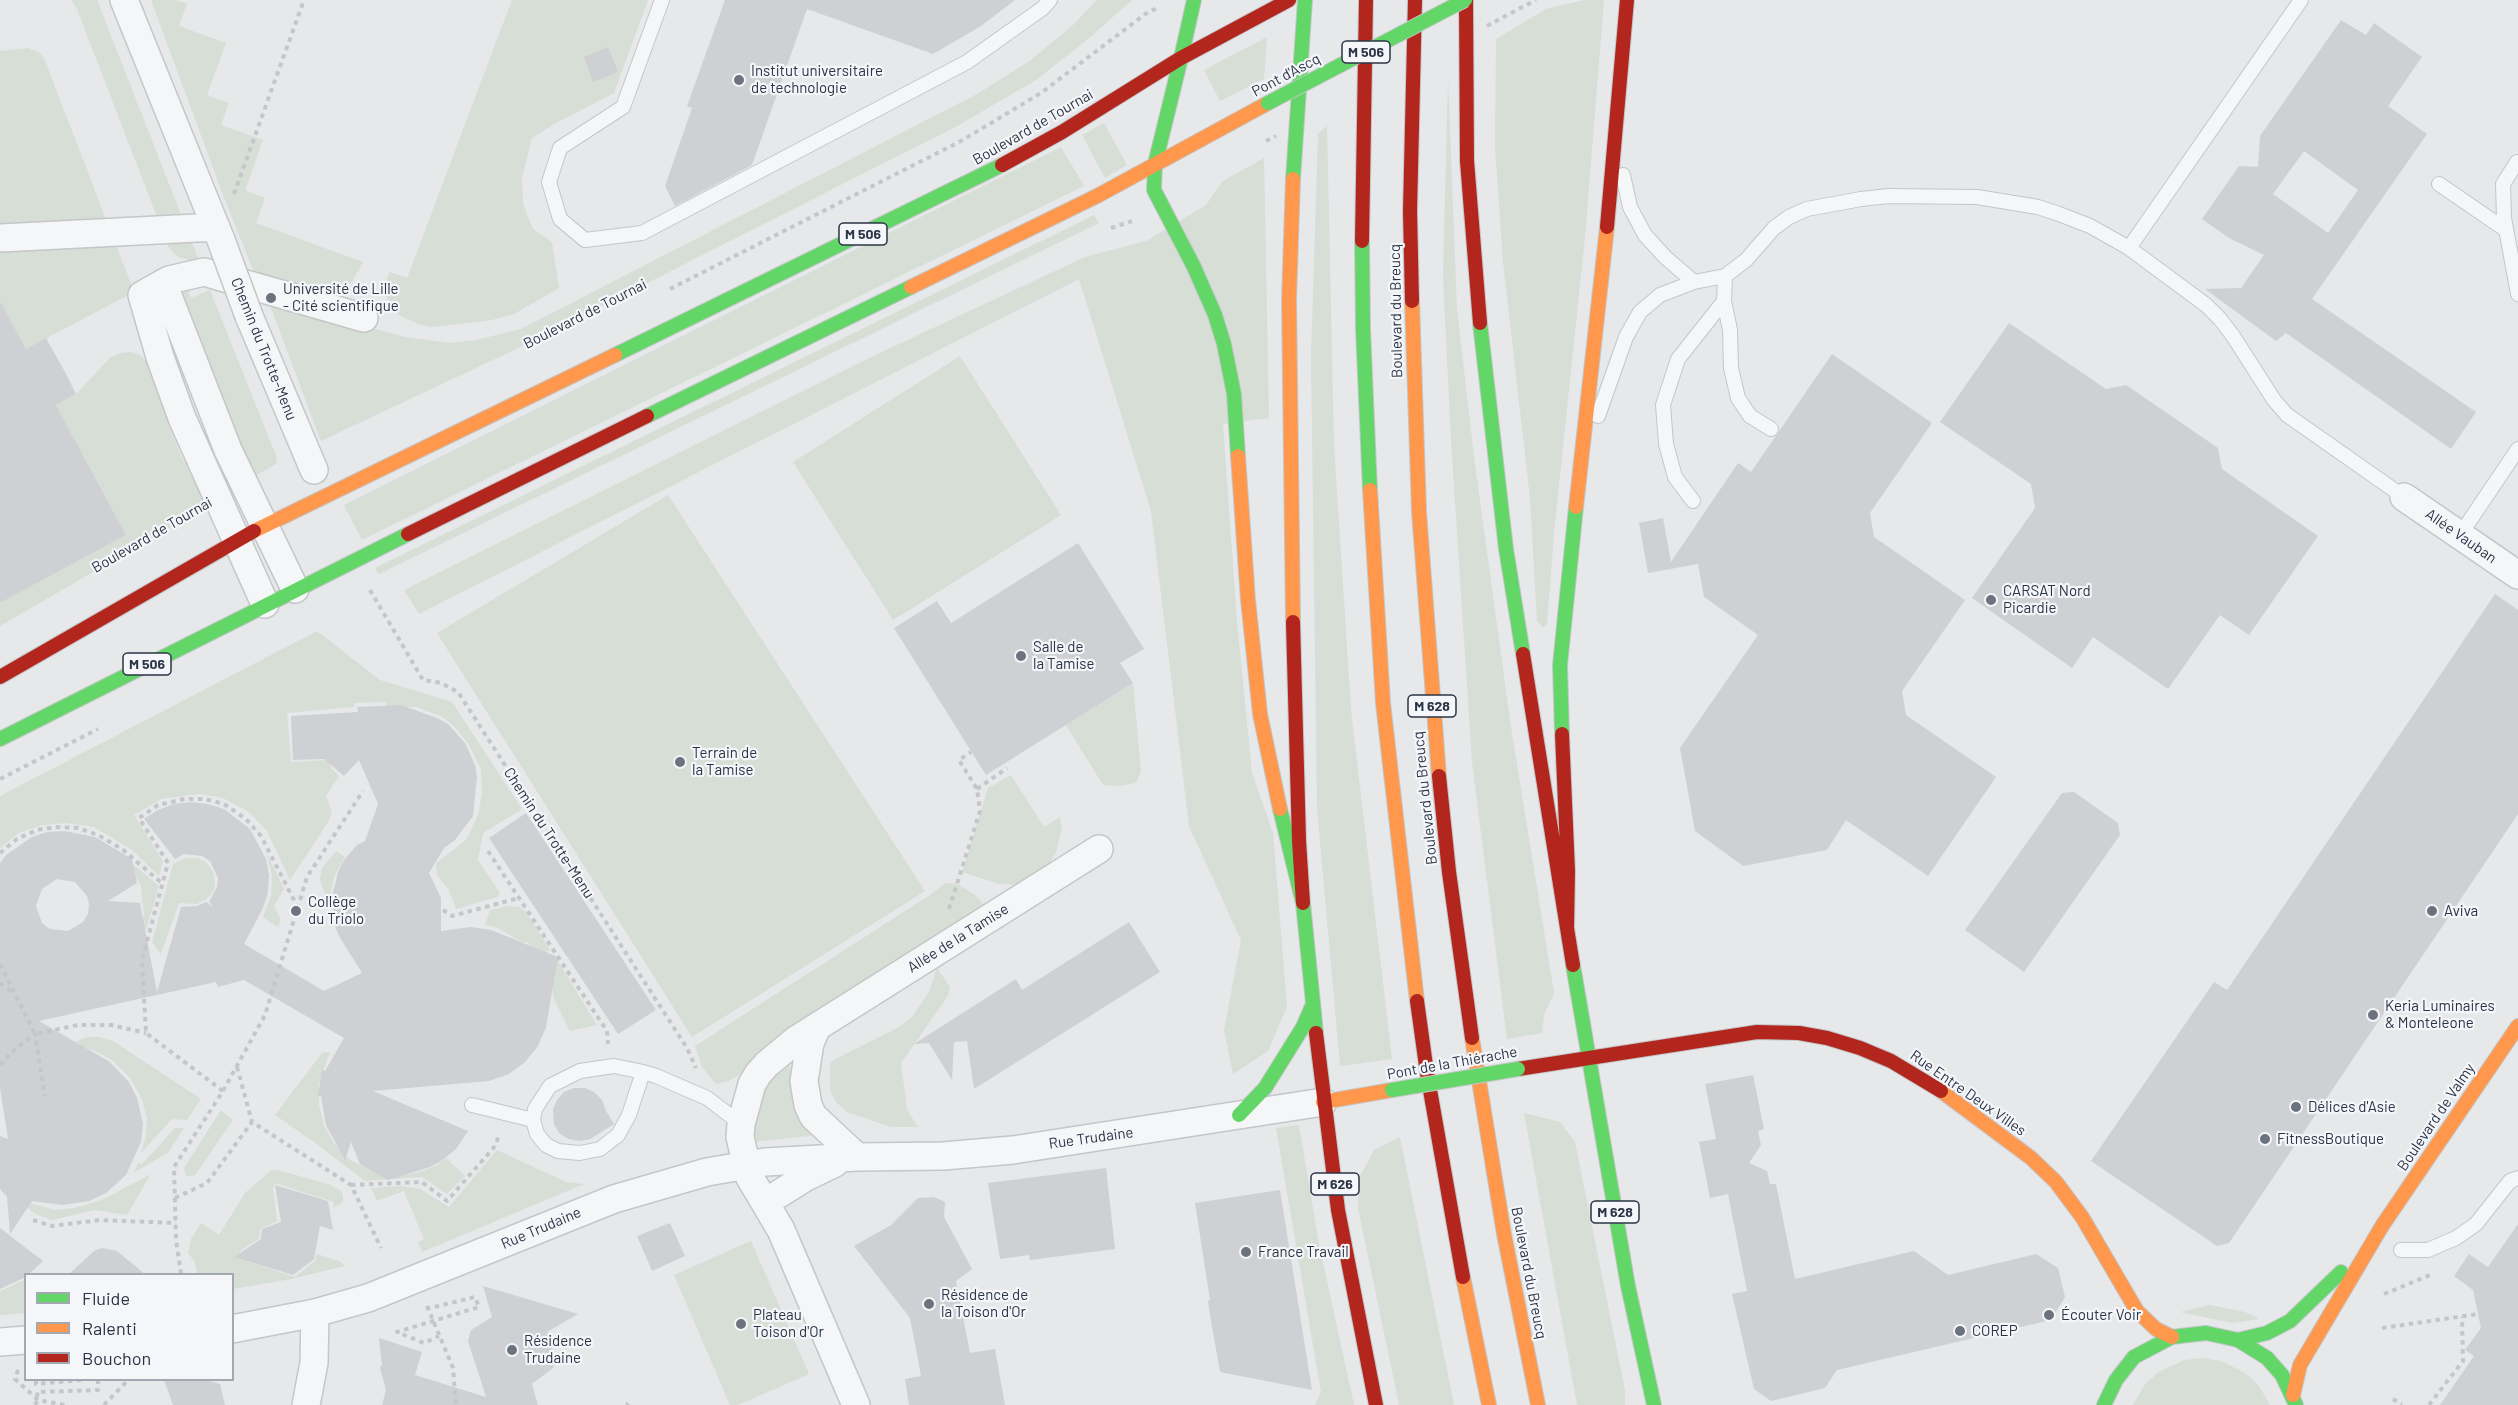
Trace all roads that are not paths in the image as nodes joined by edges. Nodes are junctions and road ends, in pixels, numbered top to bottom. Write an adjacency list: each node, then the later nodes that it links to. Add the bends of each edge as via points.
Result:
1 (124, 0): 18 (street, Chemin du Trotte-Menu)
2 (662, 0): 3 (lane, via 623,107 560,147 549,182 560,219 585,240 642,233 968,62)
3 (1050, 0)
4 (1194, 0): 12 (main road)
5 (1289, 0): 12 (main road, M 506)
6 (1305, 0): 42 (main road, via 1289,299 1290,500)
7 (1366, 0): 70 (main road, via 1362,211 1365,383 1383,703 1427,1073)
8 (1415, 0): 71 (main road, Boulevard du Breucq / M 628, via 1410,211 1414,390 1435,736 1472,1045)
9 (1466, 0): 15 (main road, Pont d'Ascq / M 506, bridge); 43 (main road, M 628, via 1467,161 1484,370 1506,549)
10 (1626, 0): 13 (main road)
11 (2301, 0): 20 (lane)
12 (1181, 58): 15 (main road); 33 (main road, Boulevard de Tournai / M 506, via 990,172)
13 (1615, 132): 22 (lane, via 1637,222 1654,246); 29 (main road)
14 (2517, 162): 17 (lane, via 2502,184)
15 (1155, 164): 37 (main road, M 506, via 1076,207); 42 (main road, via 1154,190 1207,295 1230,369 1260,714)
16 (2439, 184): 17 (lane)
17 (2506, 230): 24 (lane)
18 (218, 233): 19 (street, via 187,228); 30 (street, Chemin du Trotte-Menu, bridge)
19 (0, 238)
20 (2129, 248): 21 (lane, via 2090,226 2038,207 1977,197 1889,196 1807,209 1774,228 1746,260); 31 (lane, via 2220,319 2287,415)
21 (1725, 276): 22 (lane); 25 (lane)
22 (1694, 282): 29 (lane, via 1660,295 1640,312 1626,337)
23 (163, 283): 26 (street, via 195,273 217,274); 33 (street, via 228,450); 35 (street, via 142,295 182,417)
24 (2518, 294)
25 (1724, 301): 27 (lane, via 1738,398 1750,416); 32 (lane, via 1678,359 1663,405 1666,444 1675,477)
26 (364, 318)
27 (1771, 429)
28 (2518, 448): 34 (lane)
29 (1581, 457): 43 (main road, via 1560,665)
30 (314, 470)
31 (2404, 497): 34 (street, Allée Vauban)
32 (1693, 501)
33 (264, 526): 35 (main road, Boulevard de Tournai / M 506); 37 (street)
34 (2460, 535): 36 (street, Allée Vauban)
35 (237, 540): 38 (street); 39 (main road, Boulevard de Tournai / M 506)
36 (2518, 575)
37 (295, 589): 38 (main road, M 506)
38 (265, 604): 40 (main road, M 506)
39 (0, 677)
40 (0, 739)
41 (1099, 849): 46 (street, Allée de la Tamise)
42 (1303, 903): 44 (main road)
43 (1567, 928): 47 (main road, M 628)
44 (1313, 1004): 49 (main road); 51 (main road, via 1265,1088)
45 (2518, 1026): 58 (main road, Boulevard de Valmy)
46 (817, 1027): 53 (street, Allée de la Tamise, via 758,1074); 54 (street, via 805,1071 808,1105 813,1116)
47 (1587, 1057): 49 (main road, Pont de la Thiérache, bridge); 62 (main road, Rue Entre Deux Villes, via 1779,1031 1827,1038 1891,1061 1950,1097 2046,1172 2082,1217 2137,1311 2156,1329); 72 (main road, M 628, via 1628,1286)
48 (643, 1072): 52 (lane, via 609,1066 580,1071 550,1086 540,1098); 52 (lane, via 618,1135 600,1149 580,1154 558,1151 537,1134); 53 (lane, via 707,1098)
49 (1323, 1102): 51 (street, Rue Trudaine); 69 (main road, M 626, via 1338,1210)
50 (472, 1105): 52 (lane)
51 (1239, 1115): 54 (street, Rue Trudaine, via 1013,1150)
52 (533, 1120)
53 (741, 1124): 55 (street, Allée de la Tamise)
54 (857, 1157): 55 (street, Rue Trudaine); 57 (street, Rue Trudaine, via 819,1170)
55 (747, 1166): 57 (street, Allée de la Tamise); 60 (street, Rue Trudaine, via 707,1172 614,1199 411,1282)
56 (2518, 1178): 59 (lane, via 2510,1181 2476,1224 2456,1238 2428,1250)
57 (766, 1202): 68 (street, Allée de la Tamise)
58 (2382, 1226): 64 (main road, Boulevard de Valmy, via 2290,1321 2267,1333); 66 (main road, Boulevard de Valmy, via 2300,1365)
59 (2401, 1250)
60 (315, 1313): 61 (street, Rue Trudaine); 67 (street, via 314,1363)
61 (234, 1329)
62 (2172, 1336): 64 (main road, via 2206,1333); 73 (main road, via 2134,1357 2116,1380)
63 (24, 1340): 65 (street)
64 (2238, 1340): 66 (main road, via 2267,1358 2282,1375)
65 (0, 1342)
66 (2294, 1400)
67 (306, 1405)
68 (856, 1405)
69 (1376, 1405)
70 (1489, 1405)
71 (1538, 1405)
72 (1654, 1405)
73 (2104, 1405)

